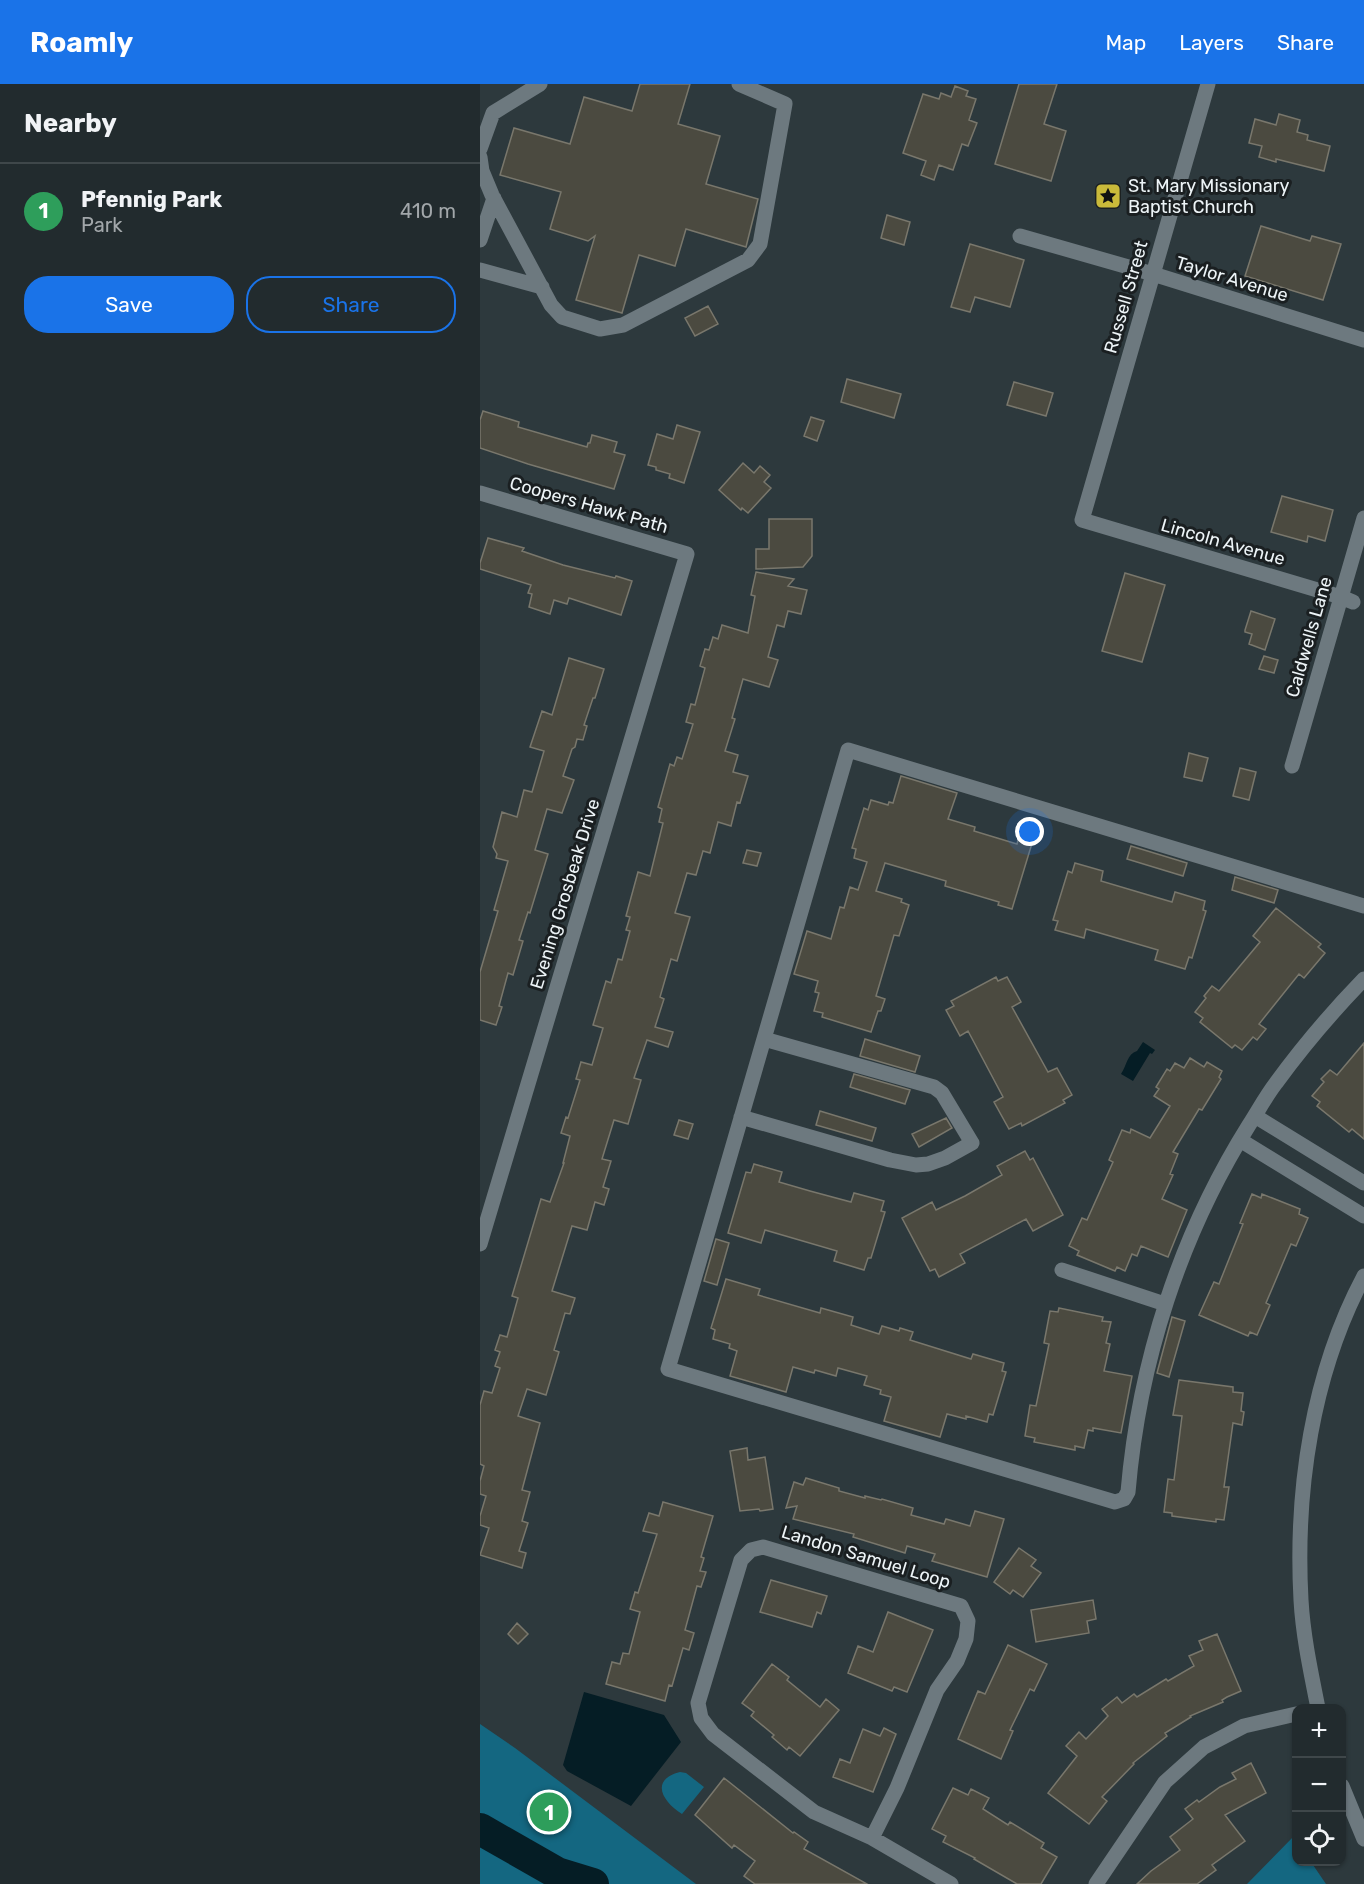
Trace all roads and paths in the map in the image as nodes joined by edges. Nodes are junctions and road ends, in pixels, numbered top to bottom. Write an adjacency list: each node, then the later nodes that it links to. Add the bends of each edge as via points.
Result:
1 (540, 84): 4 (street, via 493,113)
2 (739, 84): 11 (street, via 785,104 760,244 748,260 623,325 600,329 562,317)
3 (1208, 84): 10 (street, Russell Street)
4 (480, 149)
5 (480, 157): 6 (street)
6 (494, 198): 8 (street); 11 (street)
7 (1020, 236): 10 (street, Taylor Avenue)
8 (480, 240)
9 (480, 270): 11 (street)
10 (1153, 274): 12 (street, Taylor Avenue); 15 (street, Russell Street)
11 (542, 287)
12 (1364, 340)
13 (480, 493): 16 (street, Coopers Hawk Path)
14 (1364, 518): 17 (street, Caldwells Lane)
15 (1082, 520): 17 (street, Lincoln Avenue)
16 (687, 554): 27 (street, Evening Grosbeak Drive)
17 (1347, 599): 18 (street, Caldwells Lane)
18 (1292, 766)
19 (1364, 906): 21 (street, via 848,750)
20 (1364, 979): 22 (street, via 1327,1017)
21 (764, 1039): 23 (street); 23 (street, via 934,1087 951,1105 972,1143 945,1158 916,1165)
22 (1255, 1116): 24 (street); 25 (street)
23 (741, 1118): 30 (street, via 668,1369 1114,1502 1124,1499 1128,1492 1141,1395)
24 (1240, 1140): 26 (street); 30 (street, via 1192,1233)
25 (1364, 1183)
26 (1364, 1216)
27 (480, 1244)
28 (1062, 1270): 30 (street)
29 (1364, 1276): 31 (street, via 1334,1345 1320,1396 1300,1510 1301,1602)
30 (1166, 1304)
31 (1316, 1704)
32 (1292, 1715): 37 (street, via 1244,1726 1204,1747 1164,1782)
33 (1346, 1798): 35 (street)
34 (872, 1838): 34 (street, Landon Samuel Loop, via 814,1812 713,1734 701,1718 698,1703 741,1560 751,1550 763,1547 961,1606 968,1621 957,1661 937,1690); 36 (street, Landon Samuel Loop)
35 (1364, 1839)
36 (951, 1884)
37 (1096, 1884)

